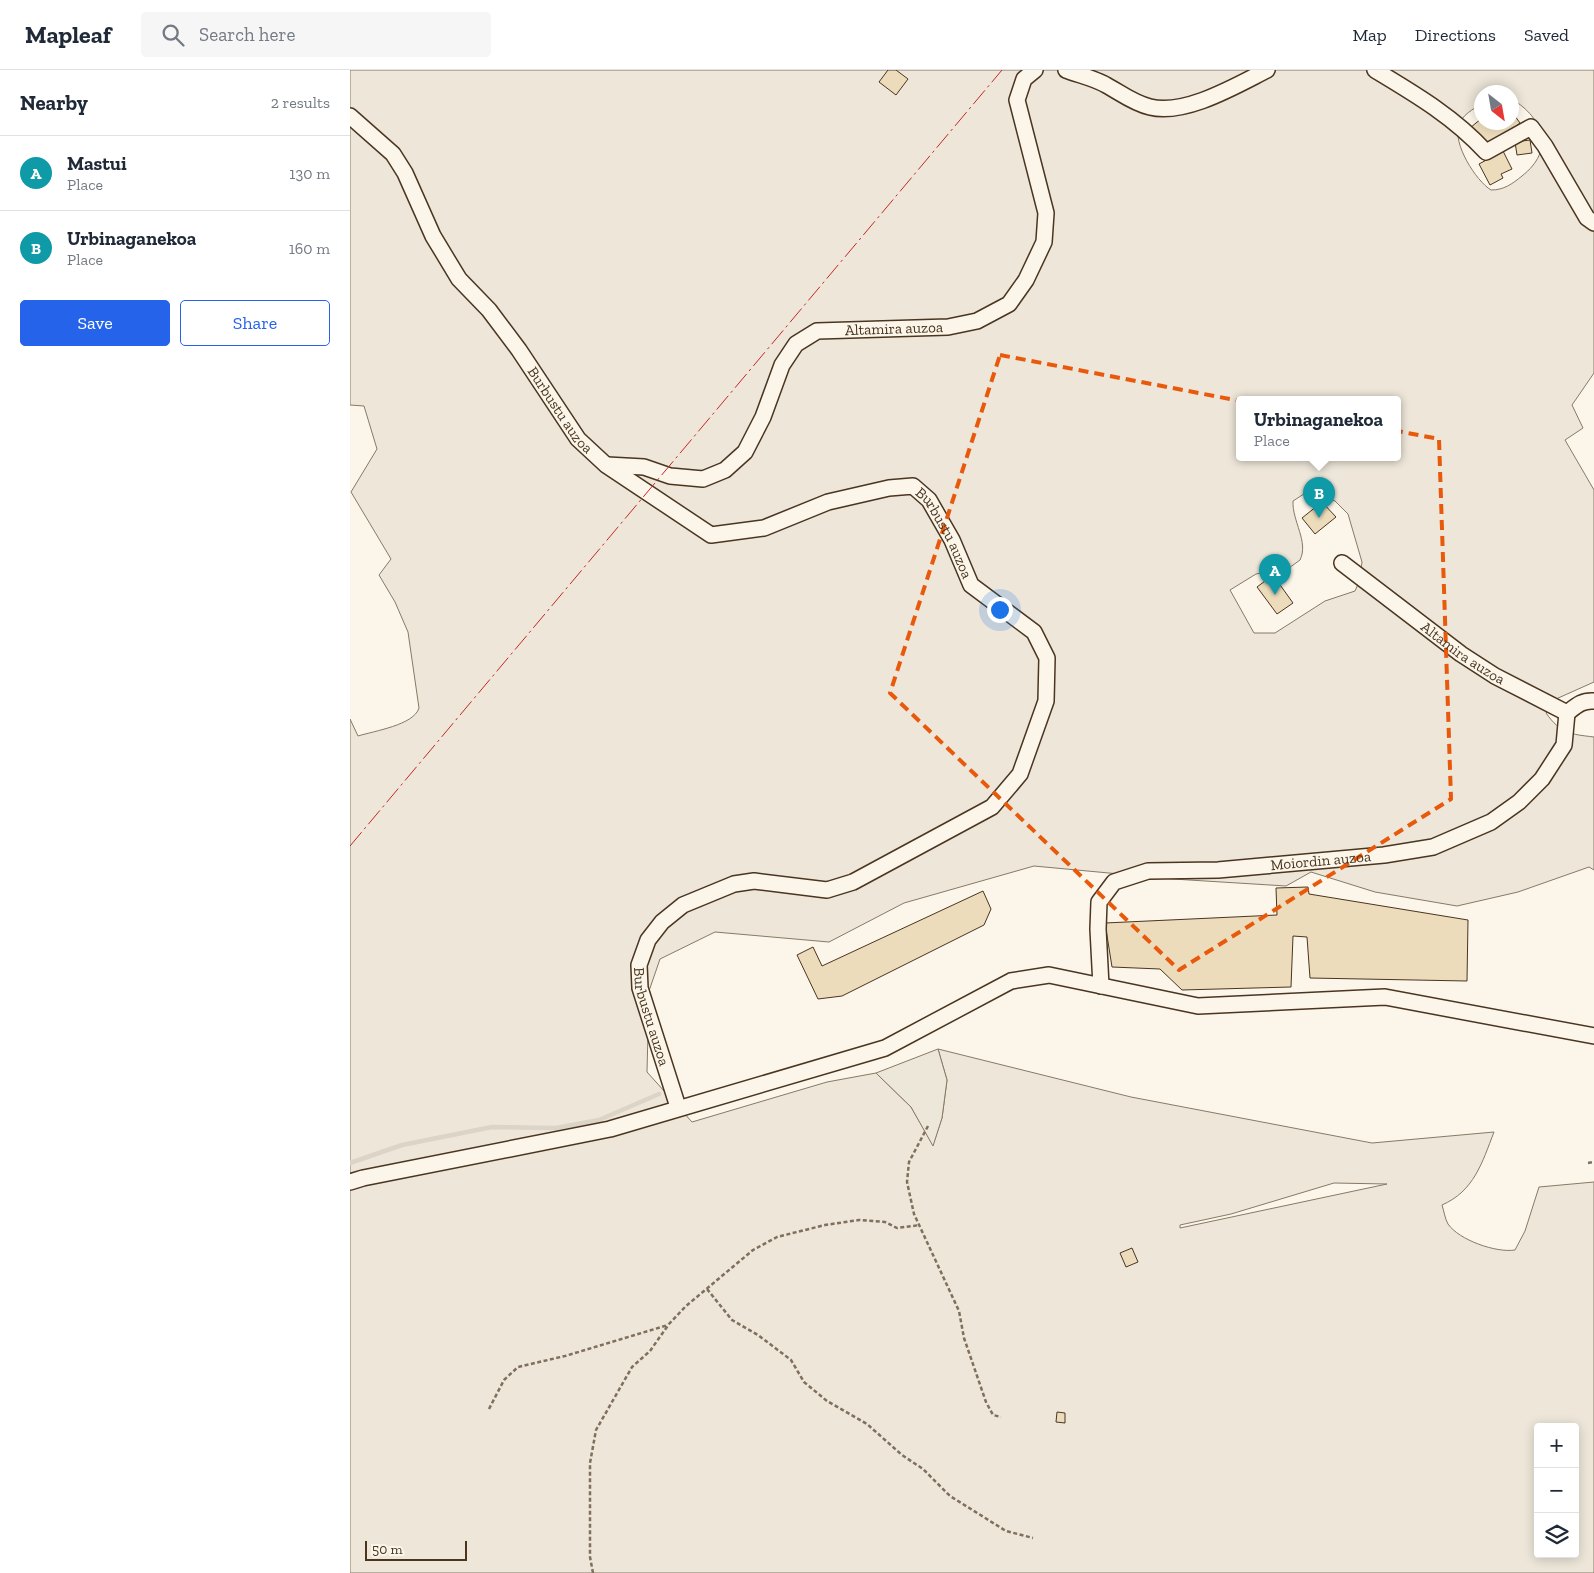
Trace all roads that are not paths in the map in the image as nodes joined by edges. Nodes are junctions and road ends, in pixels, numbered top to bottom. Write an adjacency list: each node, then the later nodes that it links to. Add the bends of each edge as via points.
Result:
1 (1035, 70): 7 (street, Altamira auzoa, via 1024,79 1018,100 1046,213 1044,242 1026,280 1009,304 977,320 948,327 817,331 796,344 782,364 746,452 725,470 703,479 670,476 644,467)
2 (1066, 70): 3 (street, via 1105,84 1122,97 1152,108 1176,108 1213,96)
3 (1267, 70)
4 (1375, 70): 6 (street, via 1466,130 1486,152 1531,127 1587,218)
5 (350, 116): 7 (street, Burbustu auzoa, via 393,154 433,236 459,279 489,310 519,350 578,439)
6 (1594, 223)
7 (606, 465): 13 (street, Burbustu auzoa, via 711,535 764,528 828,502 913,486 929,500 952,540 971,586 1034,632 1047,658 1046,700 1020,774 992,807 854,882 827,890 754,881 734,884 683,905 662,922 648,940 639,965 640,988)
8 (1342, 563): 10 (street, Altamira auzoa, via 1468,658 1495,676)
9 (1594, 701): 10 (street, via 1578,704)
10 (1567, 713): 11 (street, Moiordin auzoa, via 1564,745 1542,780 1491,822 1434,847 1384,855 1218,870 1148,871 1114,882 1099,902)
11 (1101, 986): 12 (street, via 1198,1006 1385,998); 13 (street, via 1049,975 1011,981 890,1047)
12 (1594, 1036)
13 (678, 1107): 14 (street, via 610,1129)
14 (350, 1182)

